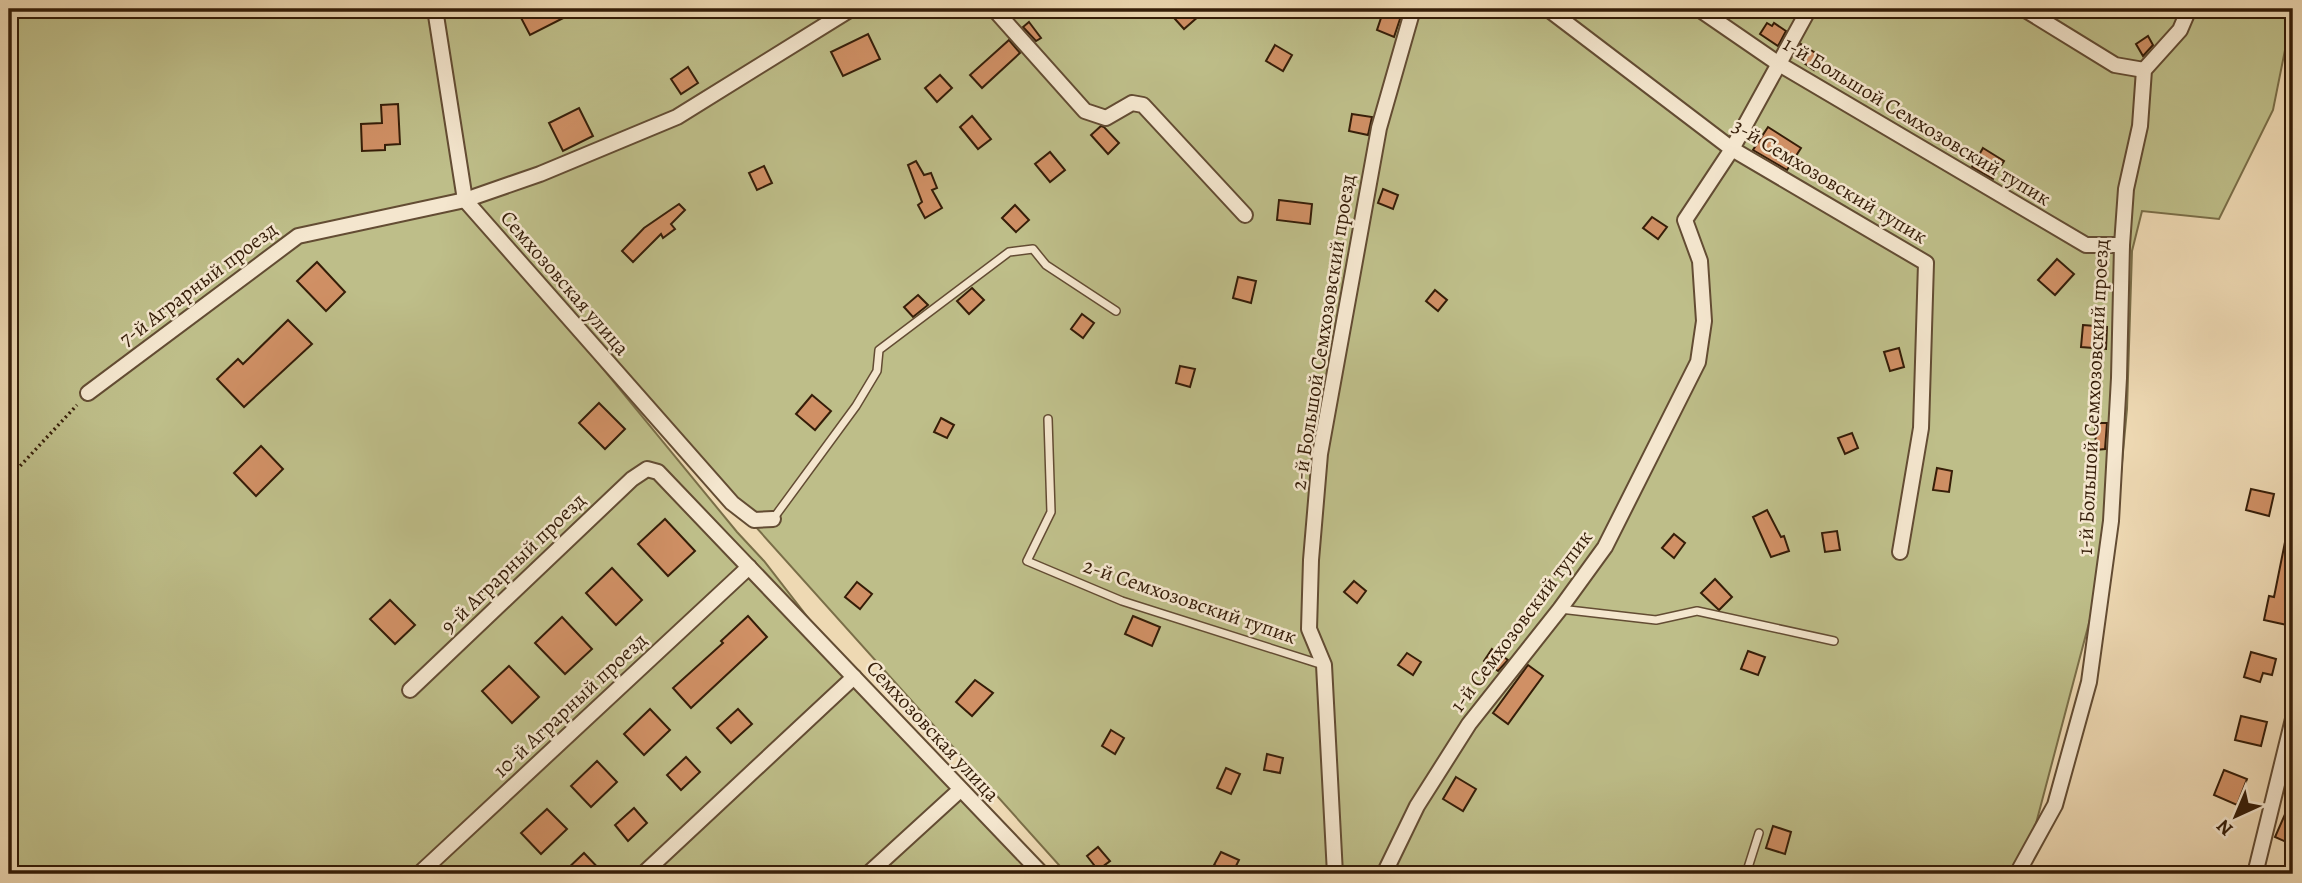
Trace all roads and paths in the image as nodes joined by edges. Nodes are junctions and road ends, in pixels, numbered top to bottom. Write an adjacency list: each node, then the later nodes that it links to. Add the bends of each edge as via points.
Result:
1 (435, 9): 13 (street)
2 (851, 9): 13 (street, 7-й Аграрный проезд, via 677,117)
3 (994, 9): 14 (street, via 1085,111 1105,118 1132,103 1143,105)
4 (1413, 9): 26 (street, 2-й Большой Семхозовский проезд, via 1379,128 1320,454 1309,629)
5 (1548, 9): 12 (street, 3-й Семхозовский тупик)
6 (1699, 9): 10 (street, 1-й Большой Семхозовский тупик)
7 (1809, 9): 10 (street, 1-й Семхозовский тупик)
8 (2024, 9): 11 (street, via 2115,65)
9 (2189, 9): 11 (street, via 2179,30)
10 (1779, 64): 12 (street, 1-й Семхозовский тупик); 15 (street, 1-й Большой Семхозовский тупик, via 2085,245)
11 (2144, 70): 15 (street, 1-й Большой Семхозовский проезд)
12 (1732, 149): 22 (street, 3-й Семхозовский тупик, via 1926,263 1921,428); 24 (street, 1-й Семхозовский тупик, via 1685,220 1700,261 1704,321 1698,362 1605,547)
13 (465, 200): 17 (street, 7-й Аграрный проезд, via 298,236); 21 (street, Семхозовская улица, via 732,503 754,520)
14 (1245, 215)
15 (2122, 245): 39 (street, 1-й Большой Семхозовский проезд, via 2112,521 2089,682 2055,805)
16 (1116, 311): 21 (lane, via 1046,265 1033,249 1009,252 879,350 877,371 856,406)
17 (88, 393): 20 (path)
18 (1048, 419): 26 (lane, 2-й Семхозовский тупик, via 1051,512 1027,561 1122,601)
19 (647, 469): 23 (street, Семхозовская улица, via 659,472); 28 (street, 9-й Аграрный проезд)
20 (9, 478)
21 (773, 519)
22 (1900, 552)
23 (748, 567): 27 (street, Семхозовская улица); 32 (street, 10-й Аграрный проезд)
24 (1560, 609): 25 (lane, via 1656,620 1697,611); 37 (street, 1-й Семхозовский тупик, via 1469,724 1417,806)
25 (1834, 641)
26 (1324, 665): 36 (street, 2-й Большой Семхозовский проезд)
27 (853, 677): 30 (street, Семхозовская улица); 33 (street)
28 (410, 690)
29 (2293, 719): 40 (street)
30 (960, 790): 34 (street); 35 (street, Семхозовская улица)
31 (1759, 834): 38 (lane)
32 (419, 874)
33 (643, 874)
34 (868, 874)
35 (1042, 874)
36 (1335, 874)
37 (1384, 874)
38 (1746, 874)
39 (2017, 874)
40 (2255, 874)

